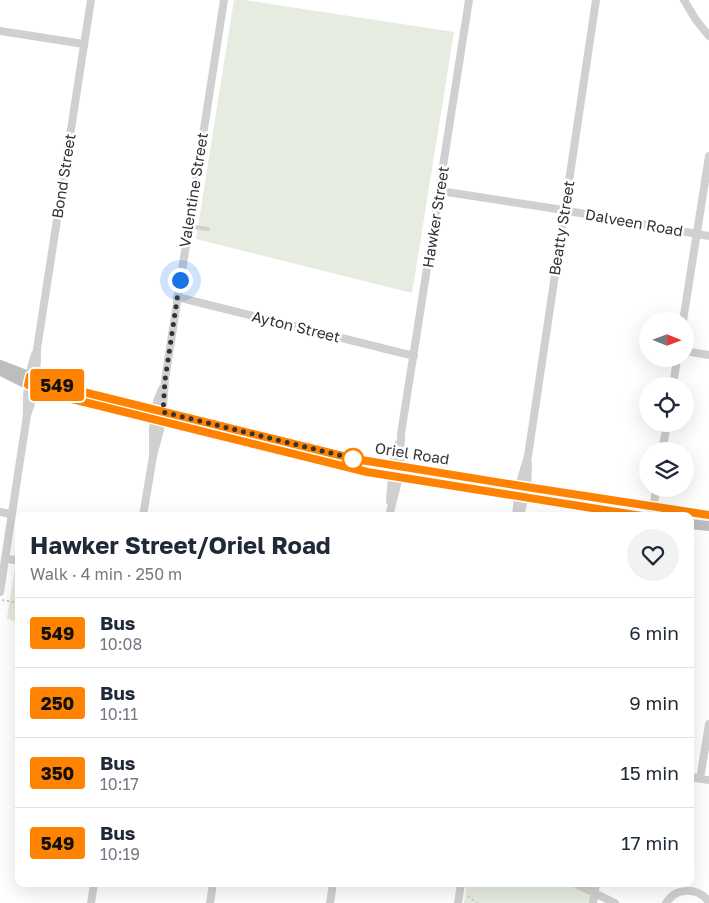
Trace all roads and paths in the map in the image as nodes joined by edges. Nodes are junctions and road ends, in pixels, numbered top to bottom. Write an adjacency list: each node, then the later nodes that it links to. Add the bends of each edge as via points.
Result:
1 (224, 0): 12 (street, Valentine Street)
2 (469, 0): 10 (street, Hawker Street)
3 (596, 0): 11 (street, Beatty Street)
4 (684, 0): 7 (street)
5 (91, 1): 8 (street, Bond Street)
6 (0, 31): 8 (street)
7 (709, 36)
8 (84, 44): 23 (street, Bond Street, via 38,349 31,367)
9 (709, 156): 14 (street)
10 (440, 191): 11 (street, Dalveen Road); 20 (street, Hawker Street)
11 (565, 211): 14 (street, Dalveen Road); 26 (street, Beatty Street)
12 (188, 226): 13 (lane); 16 (street, Valentine Street)
13 (208, 229)
14 (697, 234): 15 (street, Dalveen Road); 17 (street)
15 (709, 236)
16 (178, 297): 20 (street, Ayton Street); 24 (street, Valentine Street, via 165,380 157,401)
17 (684, 312)
18 (694, 352): 19 (street)
19 (709, 355)
20 (414, 356): 25 (street, Hawker Street, via 394,457)
21 (0, 365): 23 (main road, Oriel Road)
22 (0, 370): 23 (main road, Oriel Road)
23 (32, 382): 24 (main road, Oriel Road, via 71,389); 35 (street, Bond Street, via 26,402 27,415)
24 (159, 416): 25 (main road, Oriel Road, via 338,455); 30 (street, Valentine Street)
25 (396, 472): 26 (main road, Oriel Road); 31 (street, Hawker Street, via 390,486)
26 (522, 491): 28 (main road, Oriel Road); 32 (street, Beatty Street); 33 (main road, Oriel Road)
27 (655, 497): 28 (street)
28 (653, 511): 34 (main road, Oriel Road)
29 (0, 512): 35 (street)
30 (144, 512)
31 (389, 512)
32 (519, 512)
33 (623, 512)
34 (667, 512)
35 (11, 514): 40 (street, Bond Street)
36 (694, 514): 37 (main road, Oriel Road)
37 (709, 515)
38 (694, 524): 39 (main road)
39 (709, 526)
40 (5, 558): 41 (street); 42 (street, Bond Street)
41 (15, 560)
42 (0, 592)
43 (6, 600): 44 (path)
44 (15, 602)
45 (709, 724): 47 (street)
46 (694, 778): 47 (street)
47 (700, 779): 48 (street)
48 (709, 780)
49 (94, 887): 57 (street)
50 (213, 887): 58 (street)
51 (333, 887): 59 (street)
52 (461, 887): 60 (street)
53 (582, 887): 55 (street)
54 (596, 887): 55 (street)
55 (595, 893): 61 (street); 62 (street)
56 (709, 902): 63 (street, via 700,893 688,891 676,893)
57 (91, 903)
58 (210, 903)
59 (330, 903)
60 (458, 903)
61 (593, 903)
62 (615, 903)
63 (666, 903)

